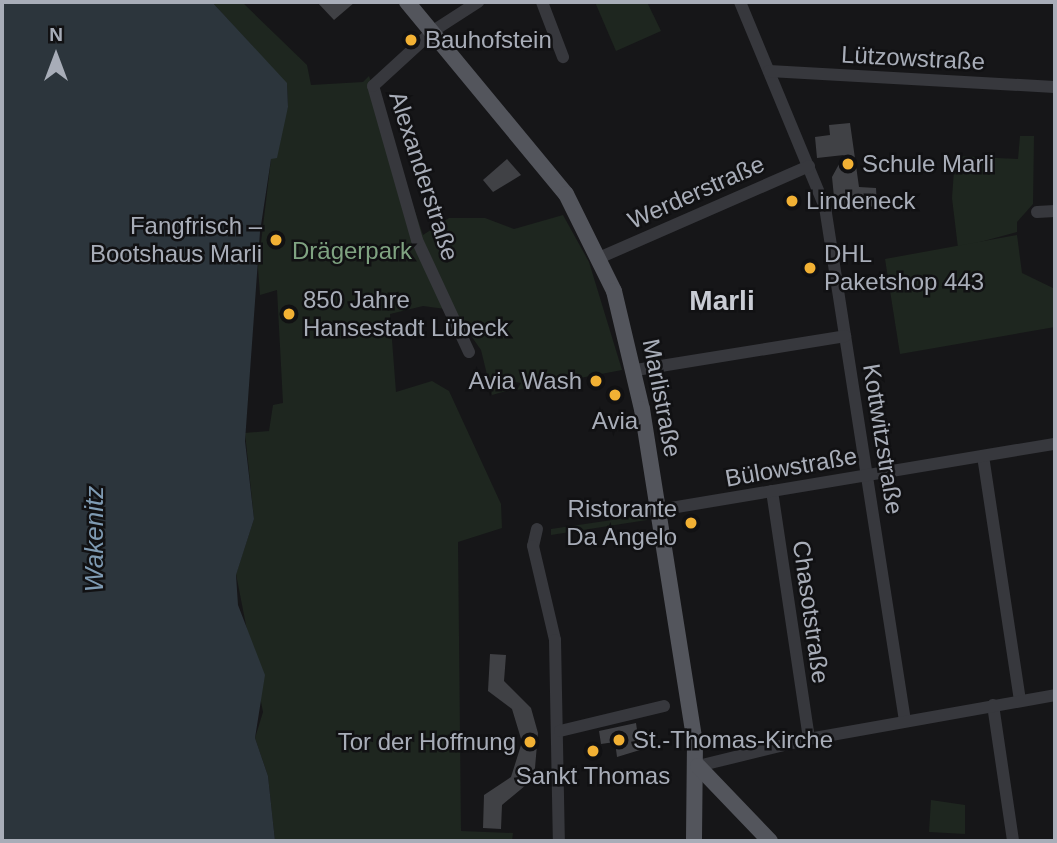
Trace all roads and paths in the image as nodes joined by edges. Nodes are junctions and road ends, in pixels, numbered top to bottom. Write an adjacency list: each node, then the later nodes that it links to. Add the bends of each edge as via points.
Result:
1 (407, 2): 5 (main road, Marlistraße)
2 (478, 2): 5 (street)
3 (542, 2): 6 (street)
4 (740, 2): 7 (street, Kottwitzstraße)
5 (433, 31): 12 (main road, Marlistraße, via 534,150); 14 (street, Alexanderstraße, via 373,86 417,240)
6 (563, 58)
7 (769, 71): 8 (street, Lützowstraße); 9 (street, Kottwitzstraße)
8 (1055, 87)
9 (809, 166): 12 (street, Werderstraße); 13 (street, Kottwitzstraße, via 825,207)
10 (1055, 211): 11 (street)
11 (1037, 212)
12 (601, 257): 15 (main road, Marlistraße)
13 (845, 336): 15 (street); 18 (street, Kottwitzstraße)
14 (469, 352)
15 (636, 370): 20 (main road, Marlistraße)
16 (1055, 444): 17 (street, Bülowstraße)
17 (983, 456): 18 (street, Bülowstraße); 23 (street)
18 (867, 475): 19 (street, Bülowstraße); 26 (street, Kottwitzstraße)
19 (772, 491): 20 (street, Bülowstraße); 28 (street, Chasotstraße)
20 (659, 510): 29 (main road, Marlistraße)
21 (537, 529): 27 (street, via 533,546 555,640)
22 (1055, 695): 23 (street)
23 (1020, 701): 24 (street)
24 (993, 705): 26 (street); 33 (street)
25 (664, 706): 27 (street)
26 (905, 721): 28 (street)
27 (560, 731): 30 (street)
28 (809, 739): 29 (street)
29 (698, 766): 31 (main road, Marlistraße); 32 (main road)
30 (558, 841)
31 (694, 841)
32 (770, 841)
33 (1013, 841)

